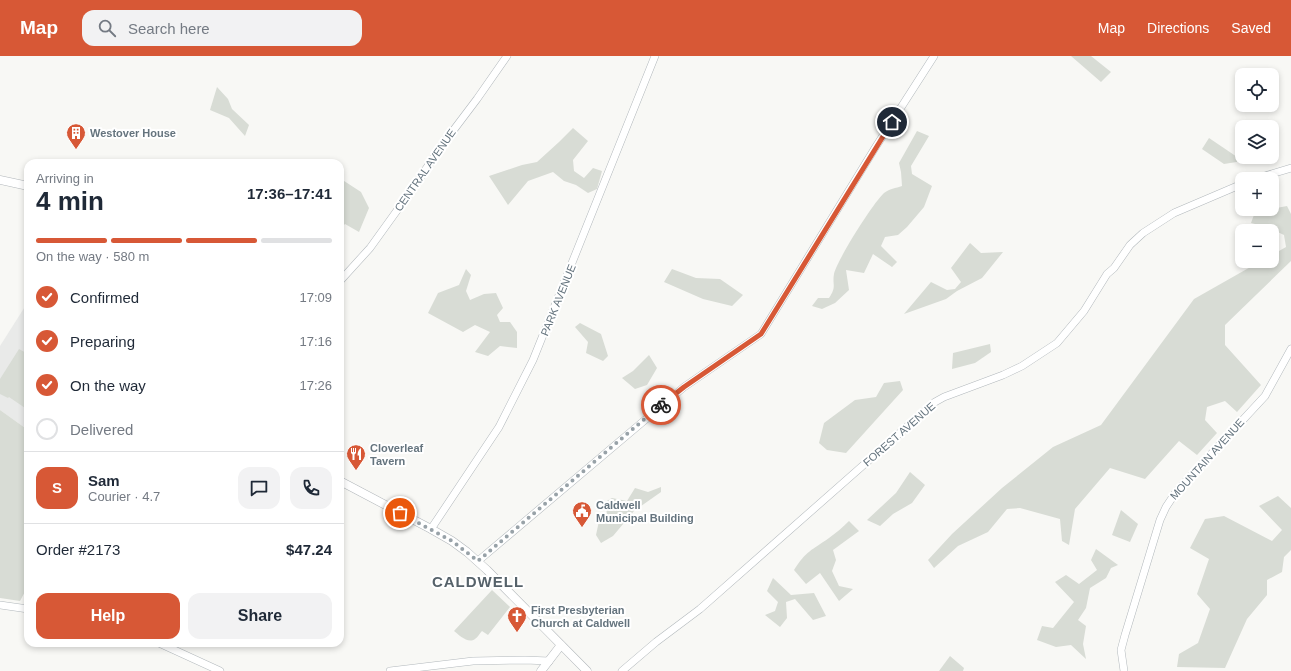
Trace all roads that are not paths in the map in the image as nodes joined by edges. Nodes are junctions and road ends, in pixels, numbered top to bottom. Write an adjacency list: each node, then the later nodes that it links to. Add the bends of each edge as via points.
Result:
1 (507, 56): 9 (street, CENTRAL AVENUE, via 370,248)
2 (655, 56): 12 (street, PARK AVENUE, via 533,360 498,427)
3 (934, 56): 13 (street, via 761,334 684,387)
4 (1291, 168): 5 (street)
5 (1278, 172)
6 (0, 180): 7 (main road)
7 (24, 185)
8 (1235, 187): 23 (street, FOREST AVENUE, via 1174,213 1143,233 1107,274 1084,311 1057,343 1004,375 944,396 935,402 700,609)
9 (344, 277)
10 (1291, 349): 24 (street, MOUNTAIN AVENUE, via 1265,396 1179,488 1166,507 1121,650)
11 (344, 483): 12 (main road)
12 (431, 529): 13 (main road)
13 (478, 561): 16 (main road)
14 (0, 605): 15 (street)
15 (24, 608)
16 (561, 645): 18 (main road); 22 (main road)
17 (168, 647): 19 (street)
18 (549, 661): 20 (street, via 473,661); 21 (main road)
19 (220, 671)
20 (390, 671)
21 (542, 671)
22 (587, 671)
23 (622, 671)
24 (1124, 671)

